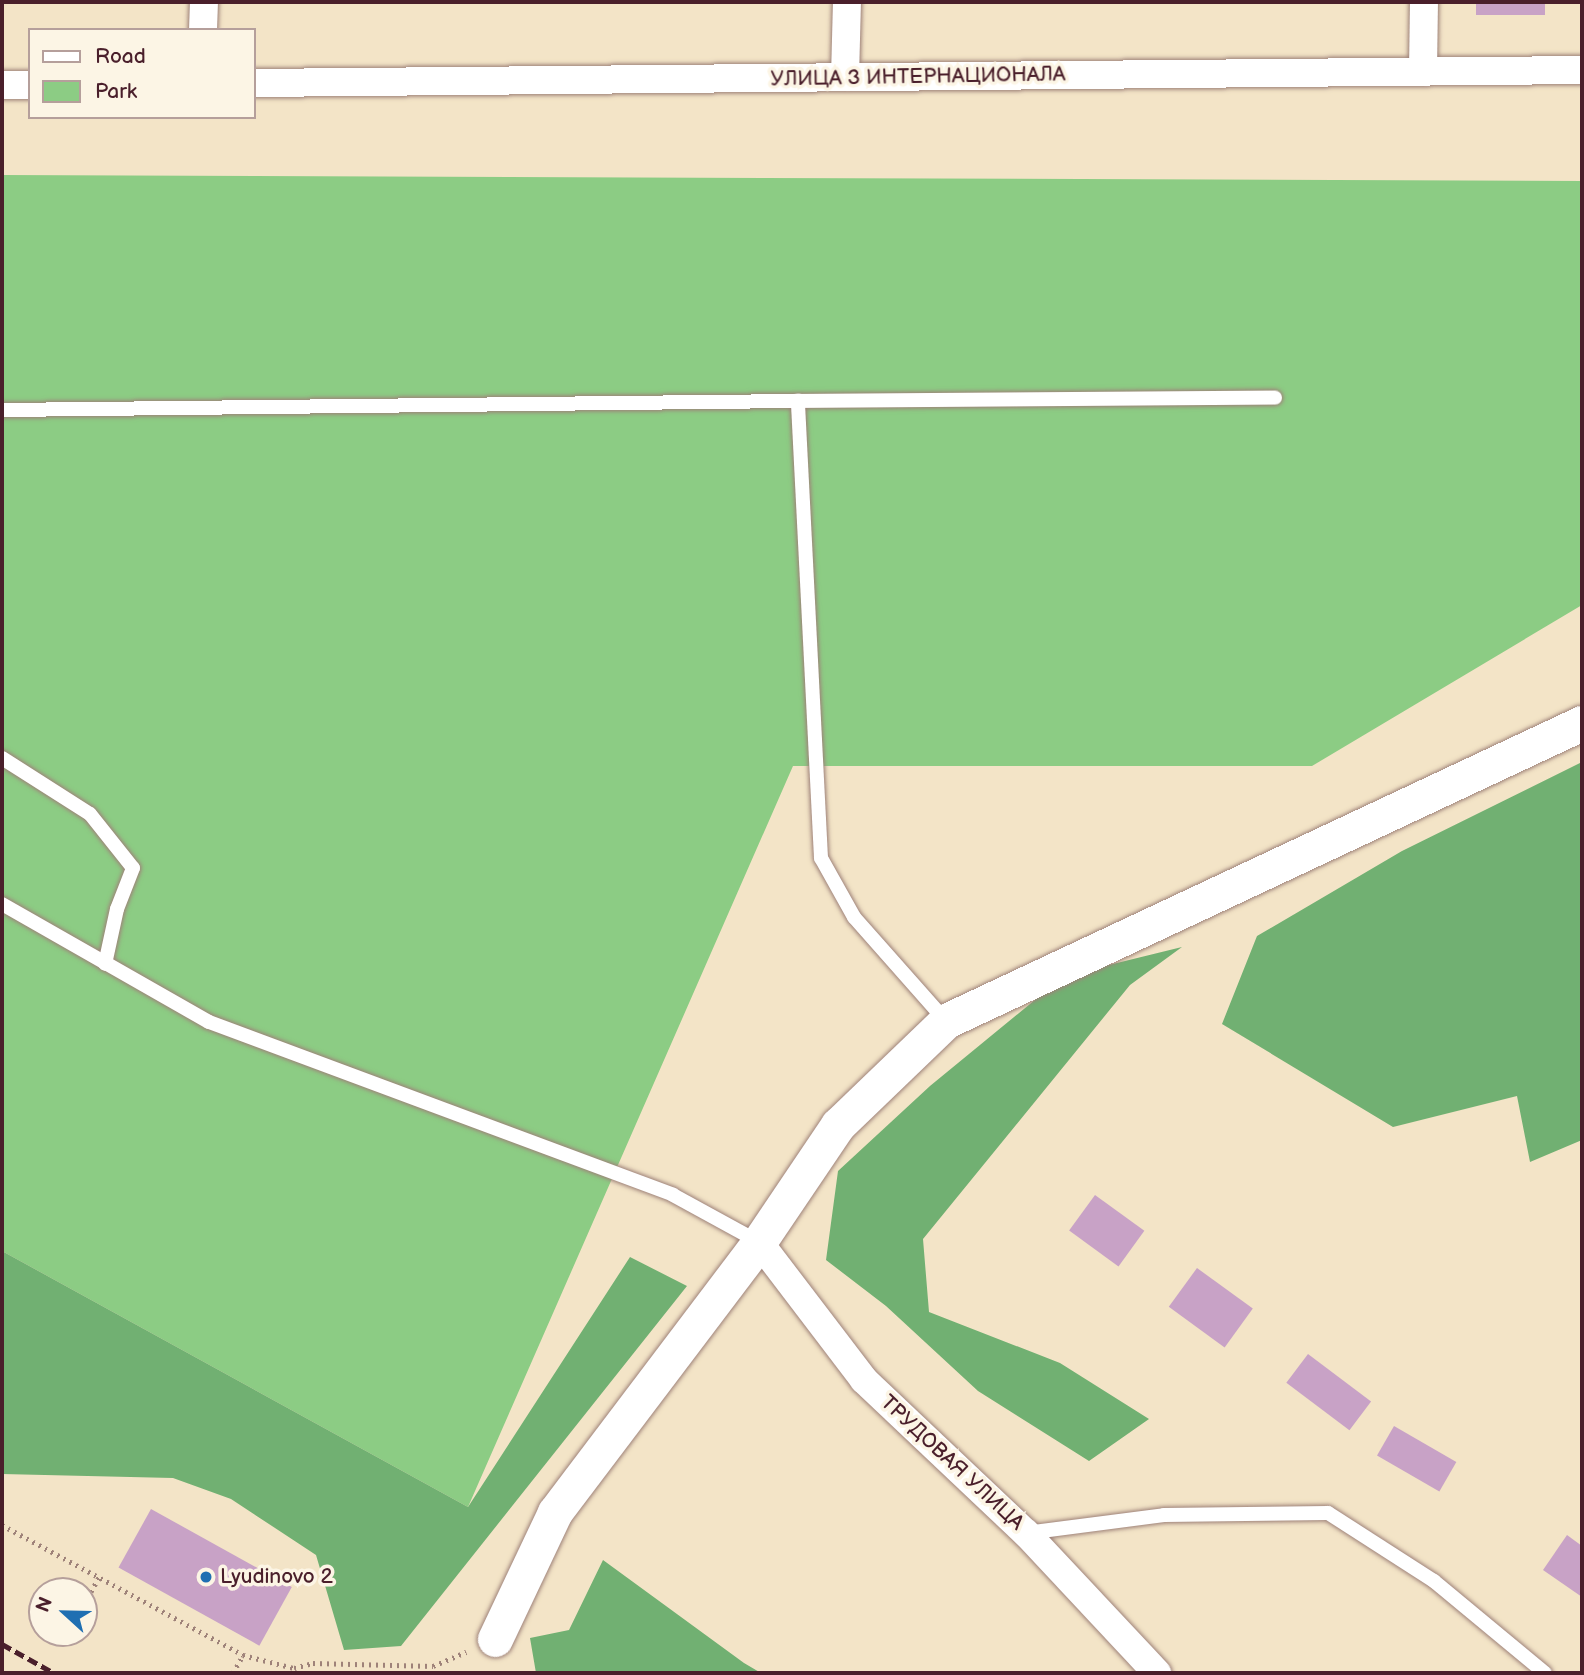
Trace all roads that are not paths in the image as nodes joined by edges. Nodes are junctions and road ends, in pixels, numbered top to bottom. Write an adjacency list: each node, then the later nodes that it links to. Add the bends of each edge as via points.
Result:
1 (204, 2): 4 (street)
2 (846, 2): 7 (street)
3 (1424, 2): 6 (street)
4 (203, 28)
5 (1582, 70): 6 (street, УЛИЦА 3 ИНТЕРНАЦИОНАЛА)
6 (1423, 72): 7 (street, УЛИЦА 3 ИНТЕРНАЦИОНАЛА)
7 (845, 78): 8 (street, УЛИЦА 3 ИНТЕРНАЦИОНАЛА)
8 (256, 83)
9 (2, 85): 10 (street)
10 (28, 85)
11 (1275, 398): 12 (lane)
12 (797, 401): 13 (lane); 18 (lane, via 821,858 854,917)
13 (2, 410)
14 (1582, 723): 18 (street)
15 (2, 758): 17 (lane, via 90,814 133,868 117,909)
16 (2, 904): 17 (lane)
17 (105, 964): 19 (lane, via 209,1022 673,1195)
18 (946, 1021): 19 (street, via 838,1125)
19 (759, 1242): 20 (street, ТРУДОВАЯ УЛИЦА, via 864,1380); 21 (street, via 555,1512)
20 (1026, 1534): 22 (street, ТРУДОВАЯ УЛИЦА); 23 (lane, via 1164,1515 1328,1513 1434,1581)
21 (495, 1639)
22 (1157, 1673)
23 (1545, 1673)

